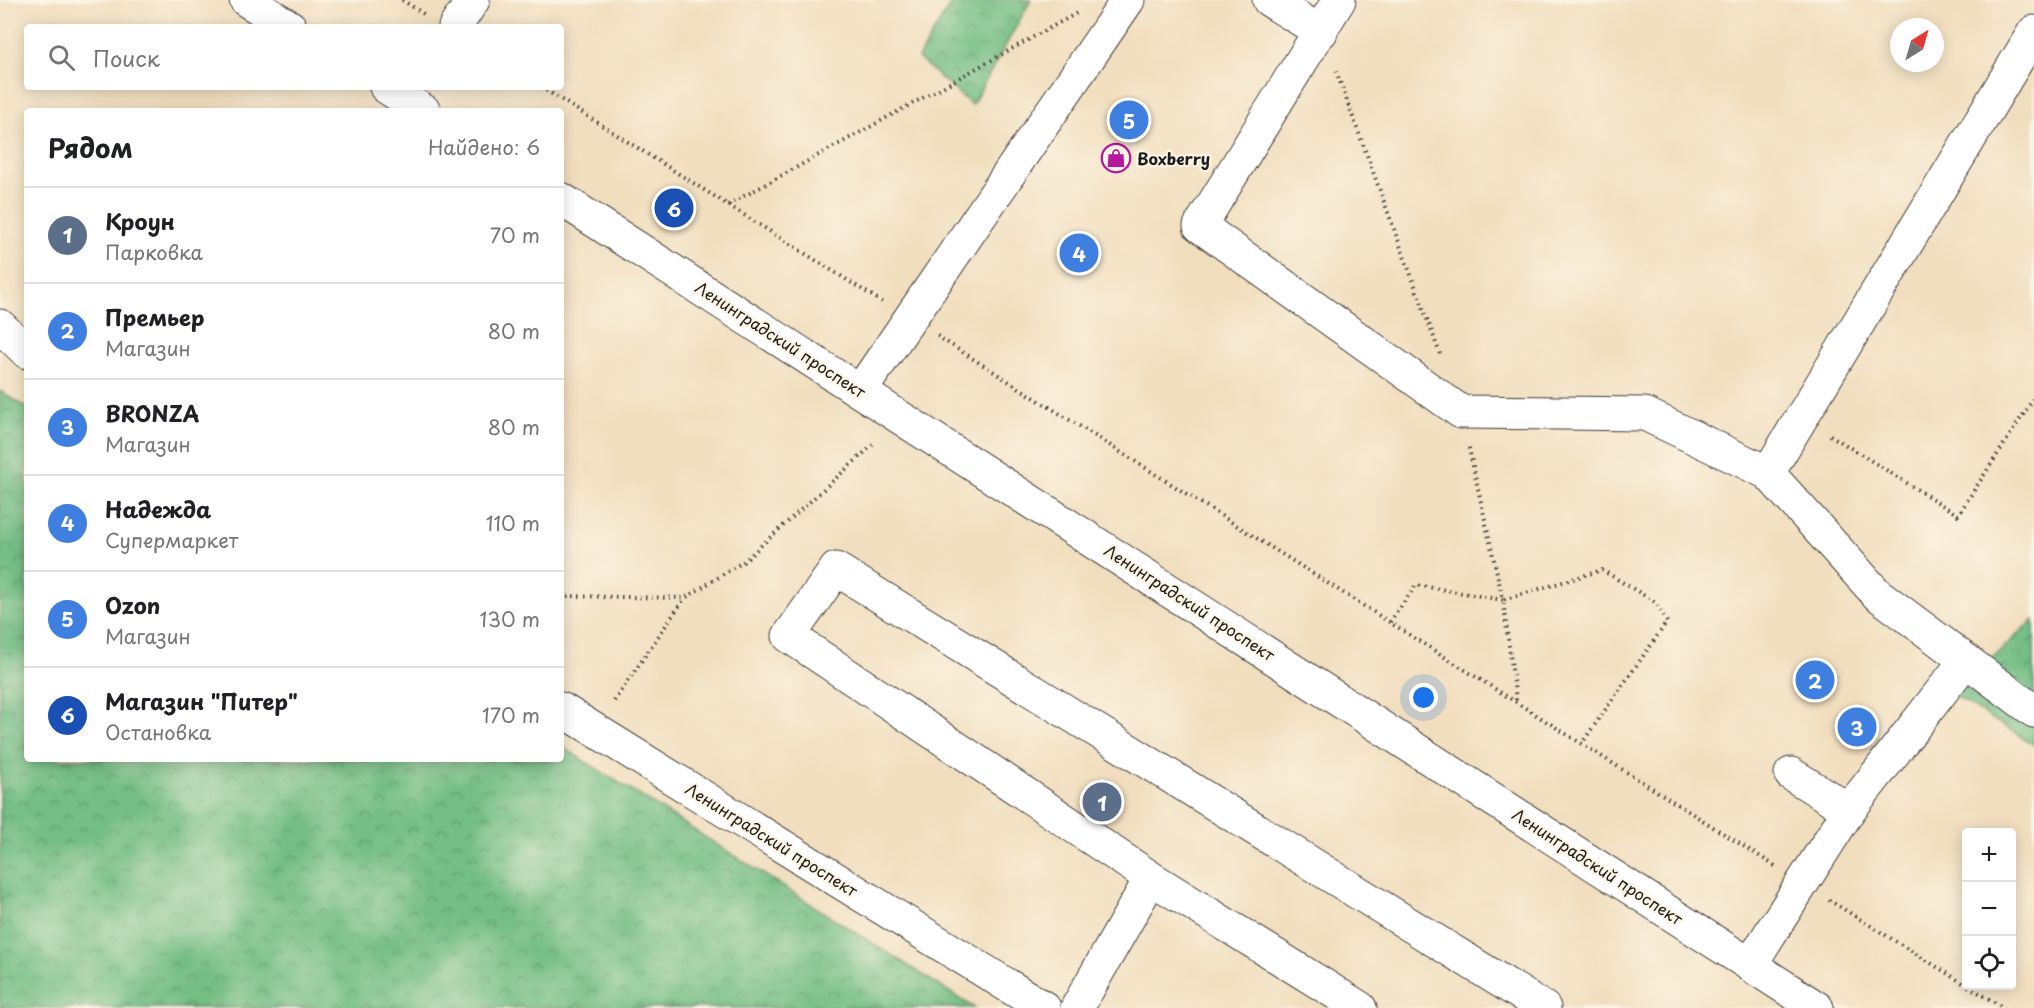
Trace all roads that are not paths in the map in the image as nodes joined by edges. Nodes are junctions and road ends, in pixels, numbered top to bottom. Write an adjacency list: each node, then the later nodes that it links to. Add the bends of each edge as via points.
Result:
1 (246, 0): 6 (main road)
2 (473, 0): 7 (main road)
3 (1128, 0): 13 (main road)
4 (1269, 0): 8 (main road)
5 (1339, 0): 8 (main road)
6 (285, 24)
7 (456, 24)
8 (1321, 32): 14 (main road, via 1200,226 1461,412 1646,414)
9 (2034, 32): 14 (main road)
10 (564, 201): 13 (main road, Ленинградский проспект)
11 (0, 326): 12 (main road)
12 (24, 349)
13 (861, 390): 21 (main road, Ленинградский проспект)
14 (1768, 473): 15 (main road, via 1877,594)
15 (1966, 660): 17 (main road); 19 (main road)
16 (564, 711): 22 (main road, Ленинградский проспект)
17 (2034, 711)
18 (1791, 774): 19 (main road)
19 (1849, 810): 21 (main road)
20 (1151, 878): 23 (main road); 24 (main road); 25 (main road, via 789,636 836,569)
21 (1750, 964): 26 (main road, Ленинградский проспект)
22 (1044, 1008)
23 (1077, 1008)
24 (1360, 1008)
25 (1544, 1008)
26 (1817, 1008)

